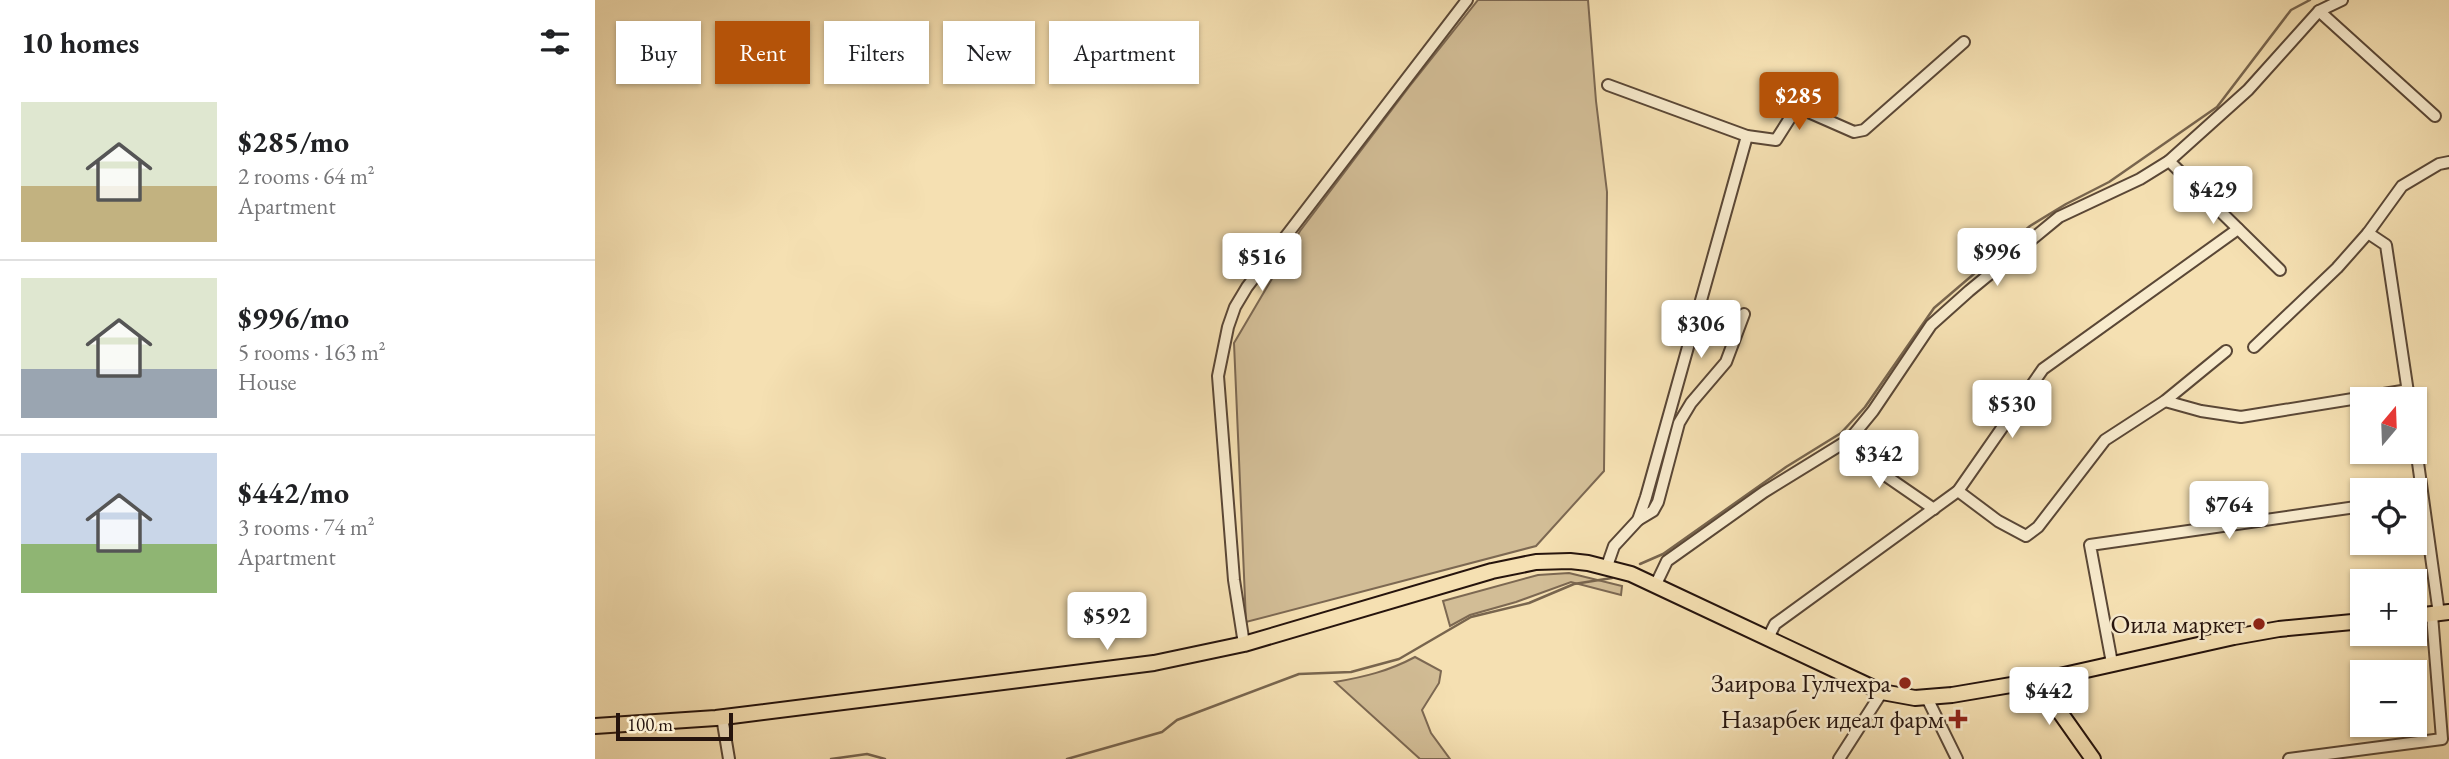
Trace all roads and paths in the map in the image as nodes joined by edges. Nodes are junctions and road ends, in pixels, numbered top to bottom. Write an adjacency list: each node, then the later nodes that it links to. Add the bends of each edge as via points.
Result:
1 (1467, 0): 30 (street, via 1247,287 1228,327 1218,376 1234,580)
2 (2342, 0): 3 (street)
3 (2319, 11): 6 (street); 8 (street, via 2248,90)
4 (1964, 43): 7 (street, via 1864,130 1854,132 1797,107 1776,140)
5 (1608, 85): 7 (street)
6 (2435, 116)
7 (1747, 136): 23 (street)
8 (2169, 160): 10 (street); 19 (street, via 2140,179 2059,217 1969,291 1931,325 1873,411)
9 (2449, 162): 11 (street, via 2402,186)
10 (2238, 229): 12 (street); 20 (street, via 2043,369)
11 (2368, 233): 14 (street); 16 (street, via 2386,245)
12 (2280, 270)
13 (1744, 314): 23 (street, via 1726,362 1679,423 1658,502)
14 (2254, 347)
15 (2226, 351): 17 (street)
16 (2408, 387)
17 (2165, 401): 18 (street, via 2241,417); 20 (street, via 2105,440 2038,527 2026,536)
18 (2350, 402)
19 (1841, 446): 22 (street); 26 (street, via 1764,492 1667,561)
20 (1958, 491): 22 (street)
21 (2350, 508): 31 (street, via 2091,545)
22 (1934, 509): 29 (street, via 1775,624)
23 (1638, 520): 25 (street, via 1614,546)
24 (2427, 542): 27 (street)
25 (1607, 566): 26 (main road); 30 (main road, via 1570,561 1521,565)
26 (1656, 584): 29 (main road)
27 (2440, 613): 41 (street, via 2442,739)
28 (2350, 622): 31 (main road, via 2279,629)
29 (1768, 638): 33 (main road)
30 (1244, 644): 35 (main road, via 1130,666)
31 (2112, 663): 32 (main road)
32 (2046, 679): 34 (main road); 40 (main road, via 2052,701)
33 (1882, 692): 34 (main road); 38 (street)
34 (1927, 698): 39 (street)
35 (722, 718): 36 (main road); 37 (street)
36 (595, 726)
37 (729, 759)
38 (1839, 759)
39 (1957, 759)
40 (2093, 759)
41 (2289, 759)

